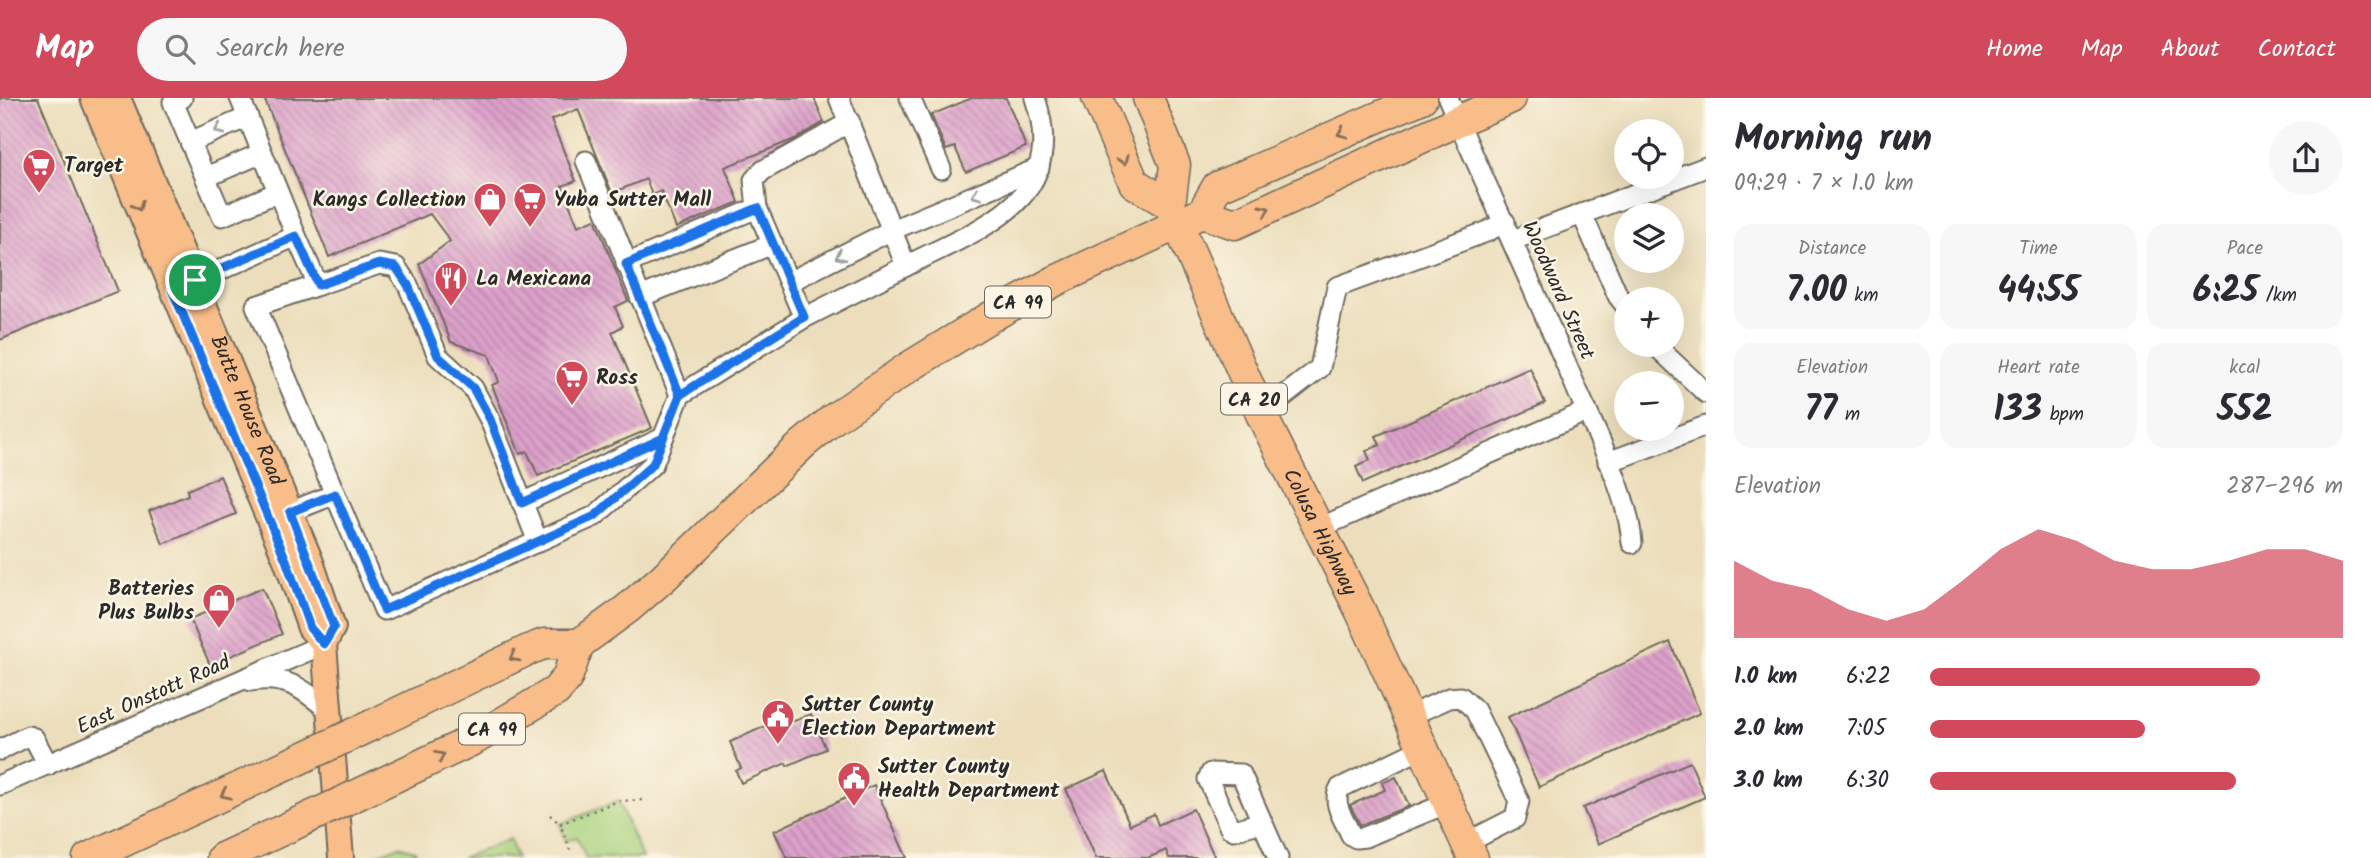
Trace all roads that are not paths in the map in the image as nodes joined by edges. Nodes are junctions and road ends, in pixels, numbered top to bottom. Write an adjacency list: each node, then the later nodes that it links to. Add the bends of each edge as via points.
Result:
1 (93, 98): 37 (main road, Butte House Road, one-way to 37)
2 (118, 98): 33 (main road, Butte House Road)
3 (182, 98): 15 (street, via 173,102)
4 (240, 98): 13 (street)
5 (839, 98): 14 (street)
6 (910, 98): 20 (street)
7 (1035, 98): 19 (street, via 1043,137)
8 (1097, 98): 24 (highway, one-way to 24, via 1134,183)
9 (1147, 98): 24 (highway, via 1175,165)
10 (1422, 98): 24 (highway, one-way to 24, via 1217,187)
11 (1511, 98): 12 (highway)
12 (1453, 109): 24 (highway, one-way to 12, via 1235,224); 26 (street, Woodward Street)
13 (248, 117): 15 (street, one-way to 15); 16 (street)
14 (850, 122): 23 (street, via 757,174); 27 (street)
15 (191, 142): 21 (street)
16 (262, 153): 21 (street); 22 (street)
17 (586, 161): 31 (street)
18 (1706, 167): 25 (street)
19 (1039, 168): 27 (street, one-way to 27); 32 (street, via 1028,192 1000,218)
20 (941, 169)
21 (206, 177): 22 (street, via 222,216)
22 (278, 192): 28 (street)
23 (758, 208): 30 (street); 31 (street)
24 (1183, 214): 44 (highway, Colusa Highway / CA 20); 55 (highway, CA 99, via 947,342 867,395 803,444 627,610)
25 (1582, 214): 29 (street); 36 (street)
26 (1504, 222): 29 (street, Woodward Street); 44 (street, via 1337,287 1321,368)
27 (892, 230): 32 (street); 34 (street, one-way to 34)
28 (296, 236): 33 (street); 35 (street)
29 (1513, 240): 43 (street, Woodward Street)
30 (773, 244): 34 (street); 38 (street)
31 (626, 264): 38 (street)
32 (906, 266): 39 (street)
33 (195, 280): 37 (street); 50 (main road, Butte House Road)
34 (789, 282): 39 (street)
35 (318, 285): 48 (street, via 256,306); 49 (street, via 379,264 396,267 438,356 473,388 490,419)
36 (1614, 287)
37 (173, 291): 54 (main road, Butte House Road, via 310,628)
38 (640, 297): 42 (street)
39 (804, 317): 42 (street)
40 (1668, 357): 41 (street)
41 (1706, 393)
42 (680, 395): 46 (street)
43 (1587, 411): 47 (street, Woodward Street); 51 (street)
44 (1261, 414): 51 (highway, Colusa Highway / CA 20)
45 (1706, 426): 47 (street)
46 (663, 438): 49 (street); 52 (street, via 653,464 595,516)
47 (1608, 462): 53 (street, Woodward Street, via 1631,525)
48 (335, 494): 50 (street); 52 (street, via 384,610)
49 (522, 503): 52 (street)
50 (290, 512): 54 (main road, Butte House Road, via 334,627)
51 (1320, 528): 58 (highway, Colusa Highway / CA 20)
52 (538, 542)
53 (1632, 542)
54 (324, 644): 56 (street, East Onstott Road); 57 (main road, Butte House Road)
55 (579, 644): 66 (highway, CA 99, one-way to 66, bridge, via 536,647); 67 (highway, CA 99, one-way to 55, bridge, via 475,739 556,691 567,678)
56 (233, 684): 57 (street, via 266,678 282,681 300,687); 61 (street, East Onstott Road)
57 (331, 712): 68 (main road, Butte House Road)
58 (1409, 716): 59 (highway, Colusa Highway / CA 20); 65 (street, via 1461,697 1475,710 1519,801 1515,818)
59 (1423, 748): 63 (highway, Colusa Highway / CA 20); 63 (street, via 1340,788 1336,802 1356,838)
60 (0, 750): 61 (street, via 28,736 34,738)
61 (48, 765): 62 (street, East Onstott Road)
62 (0, 785)
63 (1448, 803): 65 (highway, Colusa Highway / CA 20)
64 (1262, 822): 69 (street)
65 (1470, 851)
66 (88, 858)
67 (222, 858)
68 (341, 858)
69 (1278, 858)

